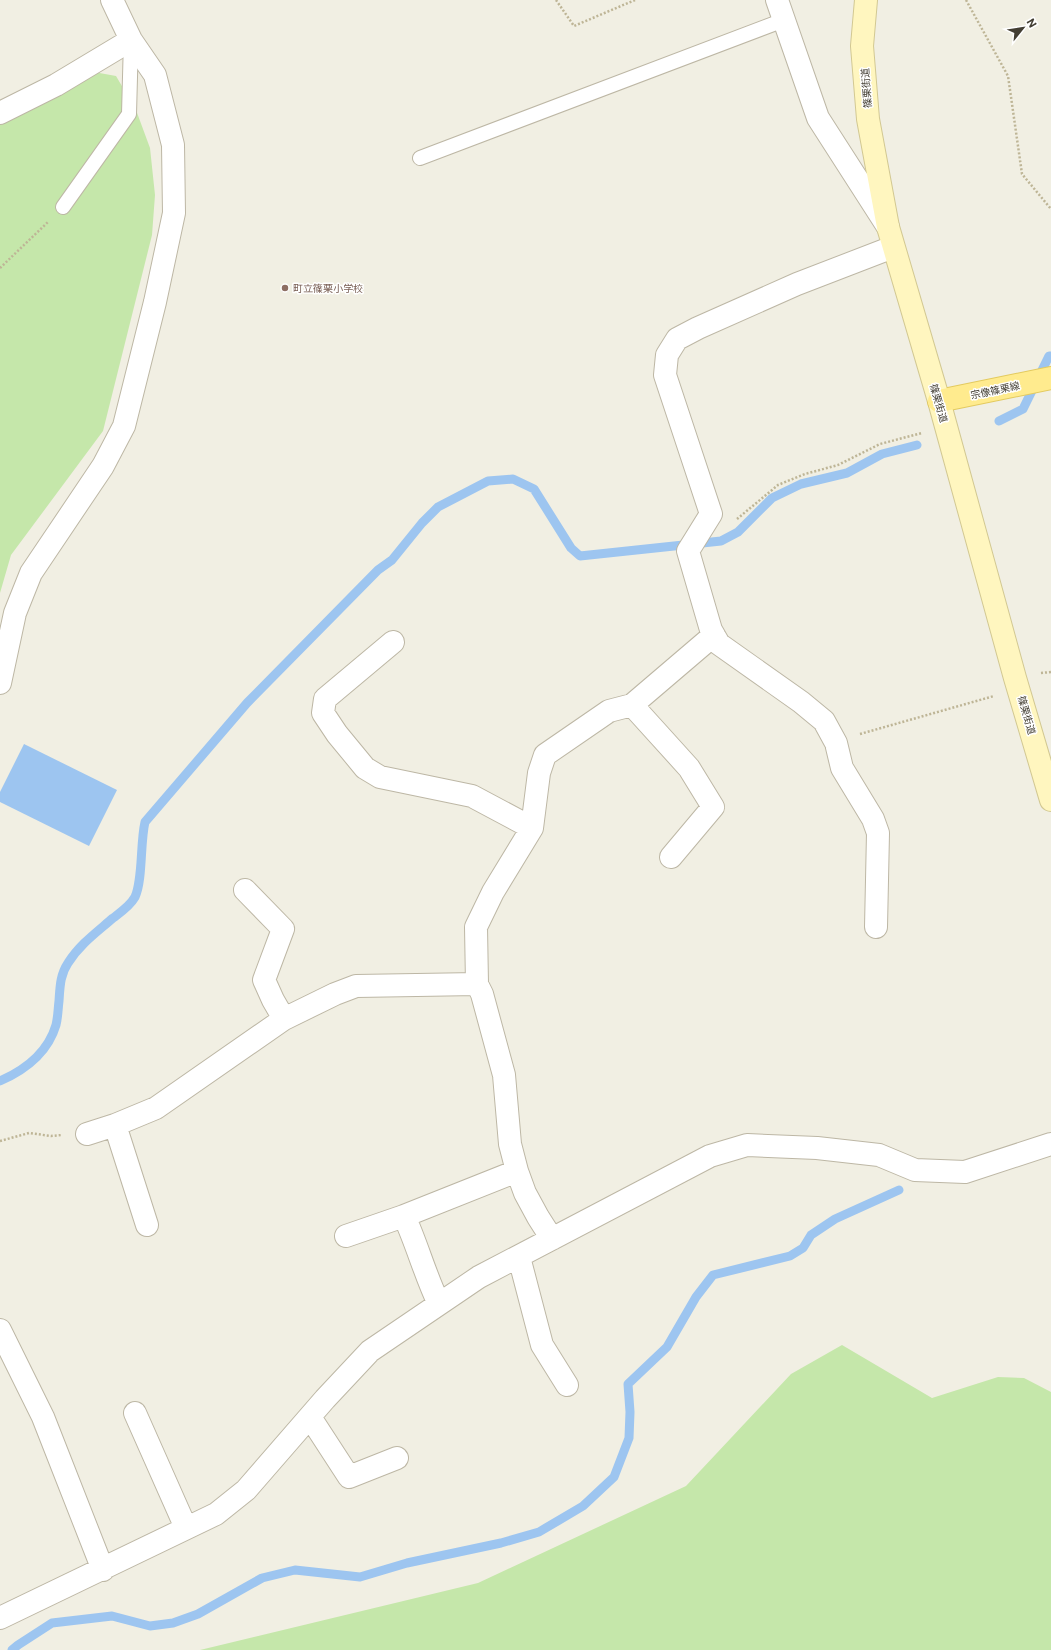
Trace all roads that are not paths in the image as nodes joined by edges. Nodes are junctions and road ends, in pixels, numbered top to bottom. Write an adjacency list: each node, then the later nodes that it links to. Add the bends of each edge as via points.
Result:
1 (112, 0): 4 (street)
2 (866, 0): 8 (main road, 篠栗街道, via 862,46 868,119)
3 (780, 10): 6 (lane); 8 (street, via 818,118)
4 (131, 40): 5 (street, via 56,85); 7 (lane, via 129,114); 13 (street, via 155,75 173,145 174,213 124,426 103,466 31,573 15,613)
5 (0, 113)
6 (420, 158)
7 (62, 207)
8 (890, 237): 10 (main road, 篠栗街道); 11 (street, via 797,284 677,339 667,355 665,375 711,514 688,550)
9 (1051, 378): 10 (main road, 宗像篠栗線)
10 (939, 402): 15 (main road, 篠栗街道)
11 (714, 635): 14 (street); 19 (street, via 719,644 824,721 836,742 842,768 874,819 878,833)
12 (394, 642): 16 (street, via 325,699 323,713 337,734 365,768 380,777 472,796)
13 (0, 683)
14 (632, 705): 16 (street, via 609,711 545,755 539,773); 17 (street, via 688,768 713,807)
15 (1051, 800)
16 (532, 828): 20 (street, via 493,892 476,927)
17 (671, 857)
18 (245, 890): 21 (street, via 283,929 264,980)
19 (876, 926)
20 (477, 984): 21 (street, via 356,986); 25 (street, via 504,1075 510,1144)
21 (284, 1019): 22 (street, via 156,1108)
22 (115, 1125): 23 (street); 27 (street)
23 (87, 1134)
24 (1051, 1144): 29 (street, via 965,1172 915,1170 871,1154 817,1148 747,1145 710,1156)
25 (517, 1171): 26 (street); 29 (street, via 525,1193)
26 (404, 1216): 28 (street); 31 (street)
27 (147, 1225)
28 (346, 1236)
29 (552, 1239): 30 (street)
30 (519, 1257): 31 (street, via 479,1278); 33 (street, via 542,1345)
31 (439, 1304): 35 (street, via 370,1351)
32 (0, 1330): 38 (street, via 43,1417)
33 (567, 1385)
34 (135, 1413): 37 (street)
35 (310, 1417): 36 (street, via 349,1477); 37 (street, via 246,1490 216,1514)
36 (397, 1458)
37 (186, 1528): 38 (street)
38 (103, 1570): 39 (street)
39 (0, 1618)

